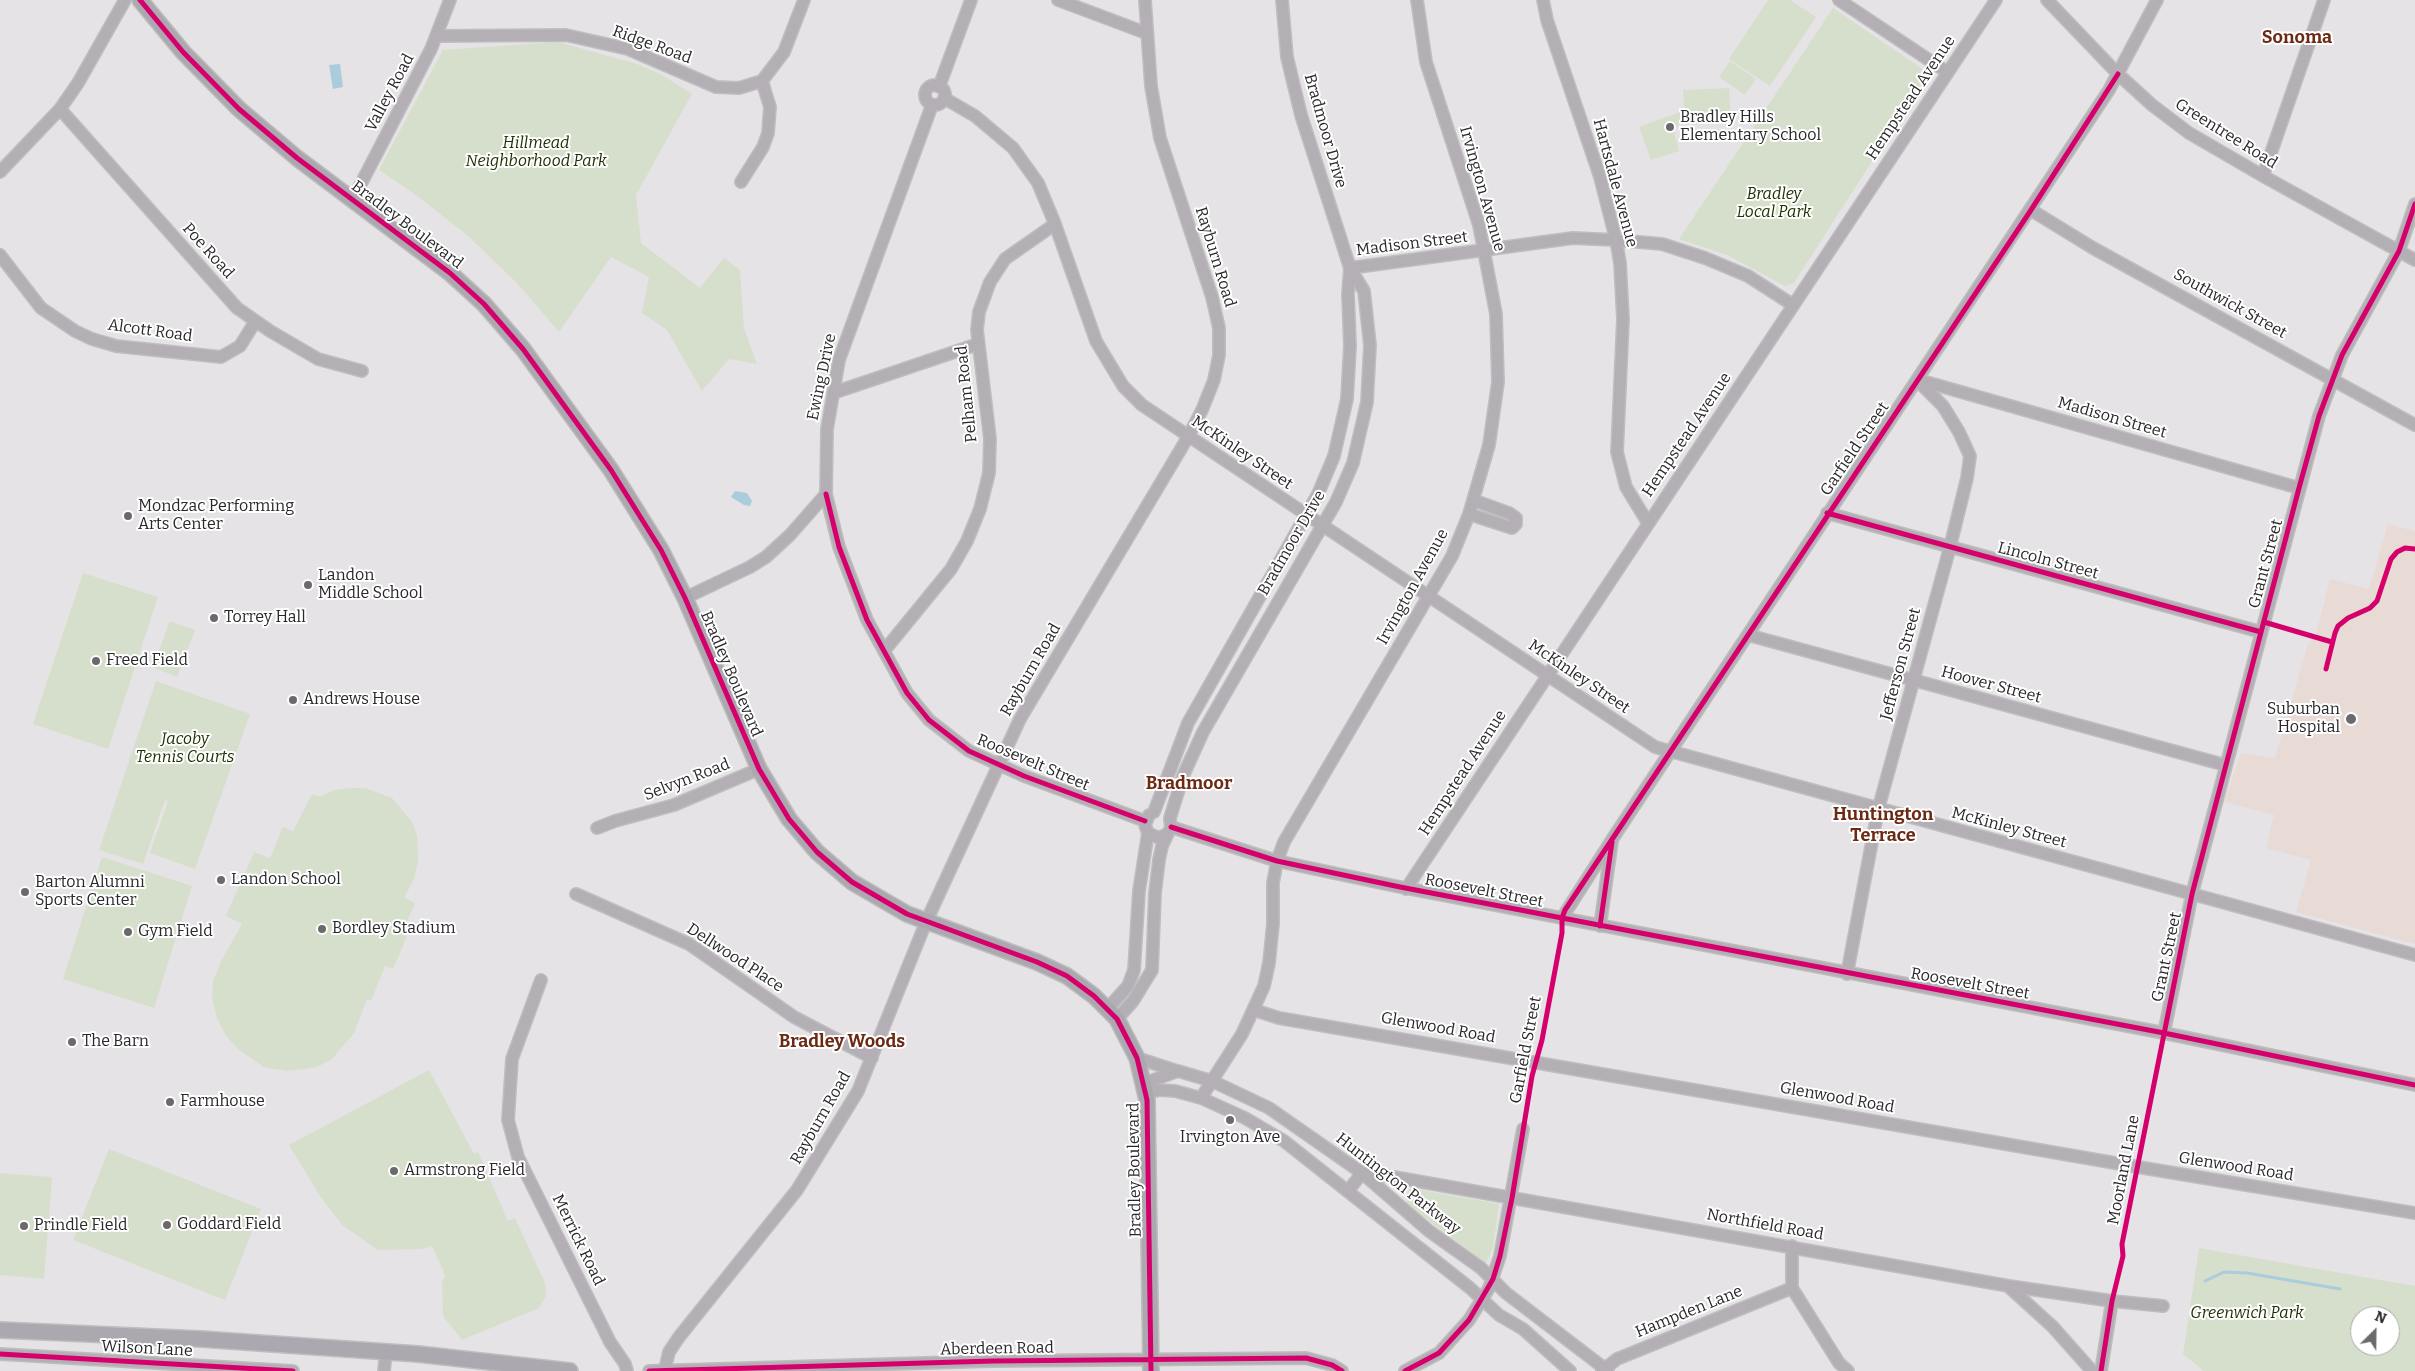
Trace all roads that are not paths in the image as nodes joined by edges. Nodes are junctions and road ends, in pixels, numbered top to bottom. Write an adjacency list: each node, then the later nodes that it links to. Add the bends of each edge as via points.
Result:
1 (125, 0): 24 (street)
2 (140, 0): 28 (main road, Bradley Boulevard, via 183,52 239,109 276,142)
3 (450, 0): 17 (street, Valley Road)
4 (804, 0): 20 (street, via 784,52)
5 (971, 0): 21 (street)
6 (1058, 0): 16 (street)
7 (1145, 0): 16 (street, Rayburn Road)
8 (1282, 0): 37 (street, Bradmoor Drive, via 1288,57 1300,115)
9 (1417, 0): 33 (street, Irvington Avenue, via 1426,62)
10 (1543, 0): 32 (street, Hartsdale Avenue, via 1600,177)
11 (1839, 0): 18 (street)
12 (1996, 0): 18 (street, Hempstead Avenue)
13 (2047, 0): 19 (street, Greentree Road)
14 (2157, 0): 19 (street, Garfield Street)
15 (2324, 0): 26 (street)
16 (1146, 33): 46 (street, Rayburn Road, via 1160,138 1212,297 1218,328 1219,356 1214,380)
17 (437, 36): 20 (street, Ridge Road, via 566,35 628,50 716,87 740,88); 28 (street, Valley Road)
18 (1948, 72): 38 (street, Hempstead Avenue)
19 (2118, 74): 26 (street, Greentree Road, via 2189,133); 30 (street, Garfield Street)
20 (762, 82): 27 (street, via 770,107 768,134)
21 (939, 86): 22 (street); 23 (street, via 931,86 925,92 926,100)
22 (944, 98): 23 (street); 31 (street, McKinley Street, via 975,116 1013,148 1038,183)
23 (932, 105): 44 (street, Ewing Drive, via 846,340)
24 (60, 109): 25 (street); 39 (street, Poe Road, via 237,308)
25 (0, 172)
26 (2262, 176): 34 (street, Greentree Road)
27 (741, 182)
28 (353, 199): 57 (main road, Bradley Boulevard, via 450,273 511,334 548,381 630,500 661,550)
29 (2415, 204): 34 (street, Grant Street)
30 (2031, 210): 42 (street, Garfield Street); 43 (street, Southwick Street, via 2093,248)
31 (1055, 224): 40 (street, Pelham Road, via 1005,259 990,282 979,312); 46 (street, McKinley Street, via 1096,341 1109,366 1142,405)
32 (1616, 240): 33 (street, Madison Street, via 1573,238); 38 (street, Madison Street, via 1662,244 1706,258 1748,276); 53 (street, Hartsdale Avenue, via 1623,319 1617,452 1626,487)
33 (1485, 251): 37 (street, Madison Street); 49 (street, Irvington Avenue, via 1496,314 1498,382 1489,445)
34 (2399, 251): 36 (street, Greentree Road); 43 (street, Grant Street, via 2342,355)
35 (0, 254): 39 (street, Alcott Road, via 41,308 75,331 116,346 222,357 240,346)
36 (2415, 260)
37 (1350, 268): 52 (street, Bradmoor Drive, via 1350,346 1342,428 1334,456); 54 (street, Bradmoor Drive, via 1364,291 1370,345 1367,402 1353,463)
38 (1793, 305): 53 (street, Hempstead Avenue)
39 (255, 322): 41 (street, Poe Road, via 318,359)
40 (978, 344): 44 (street); 60 (street, Pelham Road, via 990,439 989,473 980,509 968,541 951,569)
41 (362, 371)
42 (1917, 380): 47 (street, Madison Street); 51 (street, Garfield Street); 55 (street, Jefferson Street, via 1943,406 1970,456)
43 (2332, 380): 45 (street, Southwick Street); 47 (street, Grant Street)
44 (833, 393): 48 (street, Ewing Drive, via 827,429)
45 (2415, 426)
46 (1188, 437): 52 (street, McKinley Street); 64 (street, Rayburn Road, via 1020,719)
47 (2299, 488): 58 (street, Grant Street)
48 (826, 494): 57 (street, via 790,535 766,556); 60 (street, Roosevelt Street, via 854,590)
49 (1473, 500): 50 (street, Irvington Avenue); 50 (street, via 1509,514 1516,518 1516,524 1512,528)
50 (1470, 514): 56 (street, Irvington Avenue, via 1452,556)
51 (1827, 514): 55 (street, Lincoln Street); 59 (street, Garfield Street)
52 (1306, 515): 54 (street, McKinley Street); 68 (street, Bradmoor Drive, via 1188,723)
53 (1648, 523): 61 (street, Hempstead Avenue)
54 (1322, 525): 56 (street, McKinley Street); 69 (street, Bradmoor Drive, via 1203,732 1183,776)
55 (1950, 547): 58 (street, Lincoln Street); 62 (street, Jefferson Street)
56 (1428, 597): 61 (street, McKinley Street); 73 (street, Irvington Avenue, via 1284,842)
57 (685, 598): 66 (main road, Bradley Boulevard)
58 (2261, 632): 65 (street, Grant Street)
59 (1748, 635): 62 (street, Hoover Street); 63 (street, Garfield Street)
60 (884, 651): 64 (street, Roosevelt Street, via 908,693 929,720 968,751)
61 (1547, 676): 63 (street, McKinley Street, via 1655,747); 74 (street, Hempstead Avenue)
62 (1914, 681): 65 (street, Hoover Street); 67 (street, Jefferson Street)
63 (1670, 752): 67 (street, McKinley Street); 72 (street, Garfield Street)
64 (998, 764): 70 (street, Roosevelt Street); 78 (street, Rayburn Road)
65 (2225, 765): 76 (street, Grant Street)
66 (759, 769): 71 (street, Selvyn Road, via 674,805); 78 (main road, Bradley Boulevard, via 789,819 833,867 872,895)
67 (1878, 810): 76 (street, McKinley Street); 81 (street, Jefferson Street)
68 (1154, 812): 69 (street, via 1163,812); 70 (street)
69 (1169, 826): 70 (street, Roosevelt Street, via 1159,838); 73 (street, Roosevelt Street); 84 (street, Bradmoor Drive, via 1162,846 1155,893 1152,970 1133,1001)
70 (1147, 827): 84 (street, via 1134,970)
71 (597, 828)
72 (1613, 838): 77 (street, Garfield Street); 79 (street, Garfield Street)
73 (1277, 861): 74 (street, Roosevelt Street); 83 (street, Irvington Avenue, via 1269,963)
74 (1406, 889): 77 (street, Roosevelt Street)
75 (576, 894): 86 (street, Dellwood Place, via 689,944 794,1017)
76 (2192, 894): 80 (street, McKinley Street); 85 (street, Grant Street)
77 (1562, 918): 79 (street, Roosevelt Street)
78 (926, 922): 84 (main road, Bradley Boulevard, via 1054,970 1082,986); 86 (street, Rayburn Road)
79 (1600, 926): 81 (street, Roosevelt Street)
80 (2415, 955)
81 (1847, 974): 85 (street, Roosevelt Street)
82 (540, 980): 116 (street, Merrick Road, via 512,1059 508,1120 518,1157)
83 (1254, 1010): 89 (street, Irvington Avenue); 97 (street, Glenwood Road, via 1279,1018)
84 (1112, 1013): 87 (main road, Bradley Boulevard)
85 (2164, 1033): 90 (street, Roosevelt Street)
86 (872, 1058): 111 (street, Rayburn Road, via 844,1116 797,1190 678,1337 669,1352)
87 (1137, 1058): 88 (street, Huntington Parkway); 91 (main road, Bradley Boulevard)
88 (1178, 1071): 89 (street, Huntington Parkway); 91 (street)
89 (1212, 1081): 92 (street, Irvington Avenue); 94 (street, Huntington Parkway, via 1269,1108)
90 (2415, 1085)
91 (1145, 1088): 92 (street); 108 (main road, Bradley Boulevard)
92 (1201, 1098): 95 (street, via 1284,1141)
93 (1523, 1129): 96 (street, Garfield Street)
94 (1362, 1173): 95 (street); 96 (street, Northfield Road); 99 (street, Huntington Parkway, via 1429,1231)
95 (1348, 1192): 102 (street)
96 (1512, 1198): 98 (street, Northfield Road); 99 (street, Garfield Street)
97 (2415, 1213)
98 (1792, 1246): 100 (street, Northfield Road); 101 (street)
99 (1493, 1279): 102 (street, Garfield Street); 112 (street, Huntington Parkway, via 1506,1293)
100 (2009, 1286): 103 (street, Northfield Road); 122 (street, via 2053,1327)
101 (1792, 1288): 112 (street, Hampden Lane, via 1617,1359); 121 (street, via 1839,1363)
102 (1483, 1299): 119 (street, Garfield Street, via 1469,1320 1439,1352); 120 (street)
103 (2112, 1302): 104 (street, Northfield Road); 123 (street)
104 (2163, 1306)
105 (0, 1330): 106 (main road, Wilson Lane, via 201,1339)
106 (386, 1353): 114 (street); 115 (main road, Wilson Lane)
107 (0, 1354): 110 (street, Wilson Lane)
108 (1151, 1365): 109 (street, Aberdeen Road); 118 (street, Aberdeen Road, via 1306,1358)
109 (993, 1366): 111 (street, Aberdeen Road)
110 (203, 1368): 113 (street, Wilson Lane)
111 (665, 1369): 117 (street, Aberdeen Road)
112 (1605, 1370)
113 (293, 1371)
114 (384, 1371)
115 (570, 1371)
116 (627, 1371)
117 (649, 1371)
118 (1342, 1371)
119 (1405, 1371)
120 (1570, 1371)
121 (1848, 1371)
122 (2092, 1371)
123 (2101, 1371)

